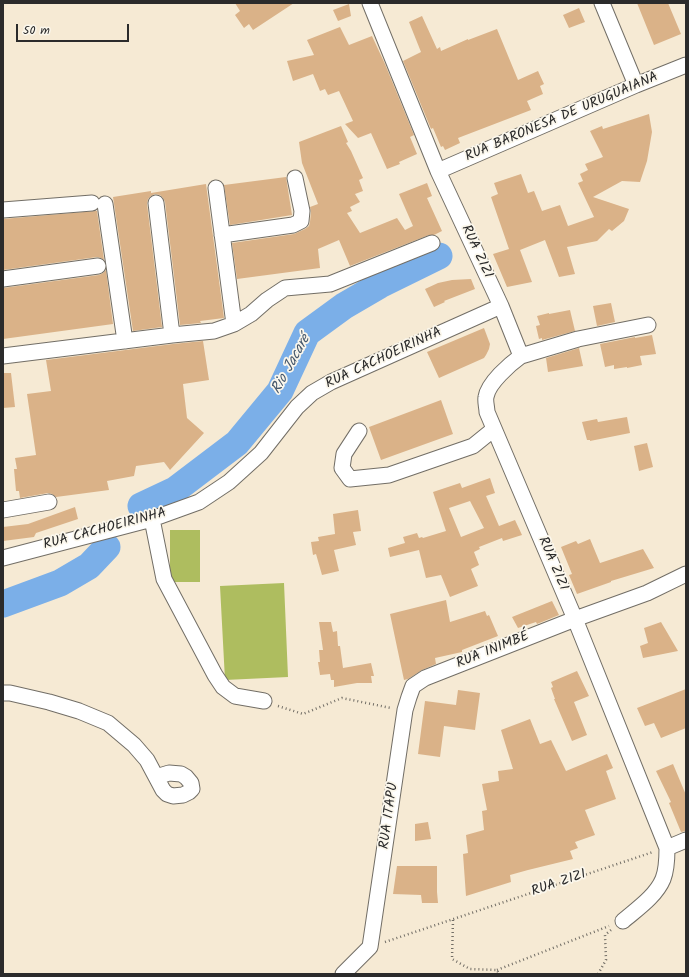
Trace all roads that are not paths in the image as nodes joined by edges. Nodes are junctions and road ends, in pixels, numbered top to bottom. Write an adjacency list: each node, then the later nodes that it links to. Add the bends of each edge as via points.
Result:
1 (370, 3): 5 (street, RUA ZIZI)
2 (602, 3): 4 (street)
3 (686, 65): 4 (street, RUA BARONESA DE URUGUAIANA)
4 (636, 86): 5 (street, RUA BARONESA DE URUGUAIANA)
5 (438, 171): 14 (street, RUA ZIZI)
6 (295, 178): 10 (street, via 302,211 301,221 293,225)
7 (216, 188): 10 (street)
8 (161, 203): 17 (street)
9 (3, 210): 18 (street, via 99,204)
10 (222, 235): 15 (street)
11 (432, 243): 15 (street, via 330,284 285,288)
12 (98, 266): 13 (street)
13 (3, 279)
14 (501, 306): 20 (street, RUA ZIZI); 25 (street, RUA CACHOEIRINHA, via 338,378 312,393 261,453 229,482 200,502)
15 (234, 324): 17 (street, via 214,331)
16 (648, 325): 20 (street, via 578,339)
17 (176, 335): 18 (street)
18 (125, 341): 19 (street)
19 (3, 356)
20 (521, 356): 21 (street, RUA ZIZI, via 488,389 485,398)
21 (494, 429): 22 (street, via 473,446 390,475 350,479 342,468 344,454); 28 (street, RUA ZIZI)
22 (359, 432)
23 (49, 502): 24 (street)
24 (3, 510)
25 (152, 518): 26 (street, RUA CACHOEIRINHA); 31 (street, via 164,579 215,675 223,687 235,696)
26 (3, 558)
27 (686, 574): 28 (street, RUA INIMBÉ, via 647,593)
28 (575, 619): 29 (street, RUA INIMBÉ, via 425,678); 34 (street, RUA ZIZI)
29 (413, 686): 36 (street, RUA ITAPU, via 405,710 370,947)
30 (3, 693): 32 (street, via 49,702 108,723 134,745 147,760)
31 (264, 701)
32 (156, 777)
33 (686, 840): 34 (street)
34 (667, 848): 35 (street, via 664,878 656,891)
35 (623, 921)
36 (343, 974)

